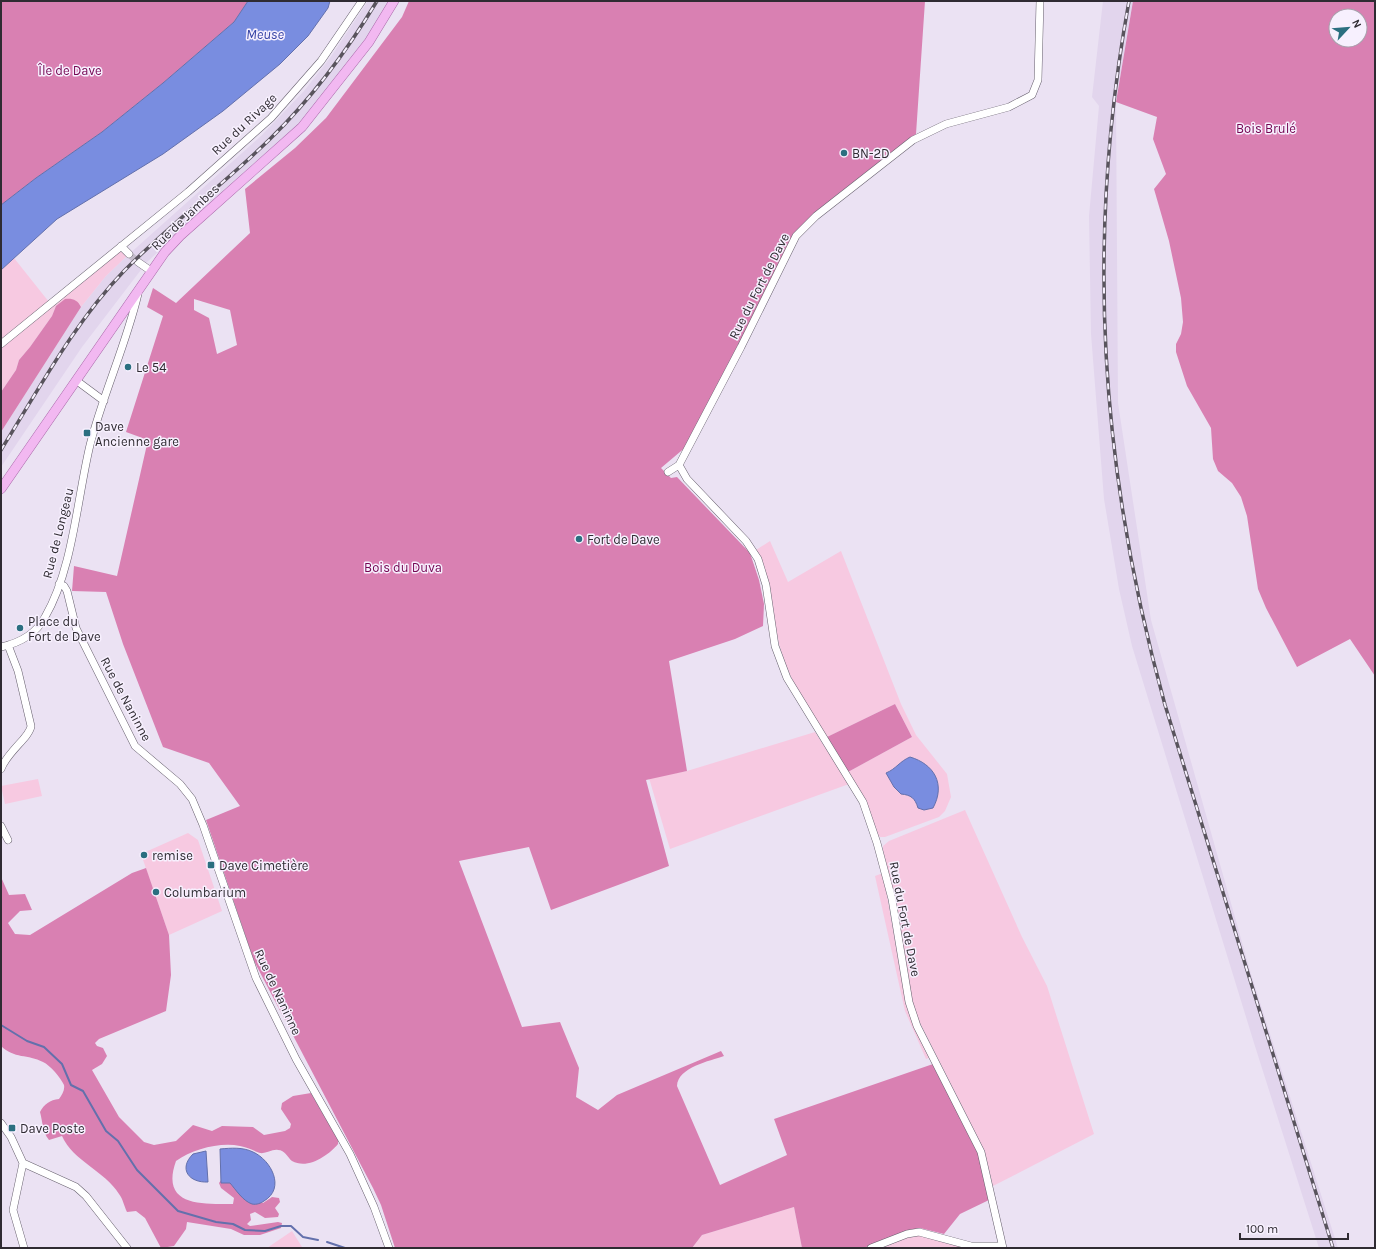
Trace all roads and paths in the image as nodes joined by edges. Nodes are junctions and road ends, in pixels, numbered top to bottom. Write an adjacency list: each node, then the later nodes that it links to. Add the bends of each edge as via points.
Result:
1 (362, 1): 4 (street, Rue du Rivage, via 321,61 271,118 188,192)
2 (394, 1): 7 (main road, Rue de Jambes, via 364,48 302,127 180,236)
3 (1040, 1): 12 (street, Rue du Fort de Dave, via 1038,80 1032,95 1009,107 933,129 913,140 816,216 796,236)
4 (121, 246): 5 (street); 9 (street, Rue du Rivage)
5 (129, 254)
6 (138, 262): 7 (street)
7 (151, 271): 8 (main road, Rue de Jambes)
8 (139, 288): 10 (main road, Rue de Jambes); 11 (street, Rue de Longeau)
9 (1, 344)
10 (77, 381): 11 (street); 14 (main road, Rue de Jambes)
11 (104, 401): 15 (street, Rue de Longeau, via 91,444 74,532)
12 (679, 465): 13 (street, Rue du Fort de Dave); 22 (street, Rue du Fort de Dave, via 687,479 746,541 758,559 766,585 776,646 787,678 863,802 892,899 909,1002 917,1026 981,1152)
13 (668, 472)
14 (1, 489)
15 (59, 584): 16 (street, Rue de Longeau, via 41,623 26,637); 25 (street, Rue de Naninne, via 67,590 76,628 135,746 180,784 192,799 256,978 296,1059 350,1154 374,1207)
16 (4, 646): 17 (street, via 18,671 31,726 29,733 7,756)
17 (1, 769)
18 (1, 828): 19 (street)
19 (8, 840)
20 (1, 1123): 21 (street, via 11,1137)
21 (23, 1163): 23 (street, via 13,1210); 24 (street, via 76,1187)
22 (1002, 1247): 26 (street, via 971,1246 919,1232 906,1234)
23 (24, 1248)
24 (127, 1248)
25 (388, 1248)
26 (871, 1248)

